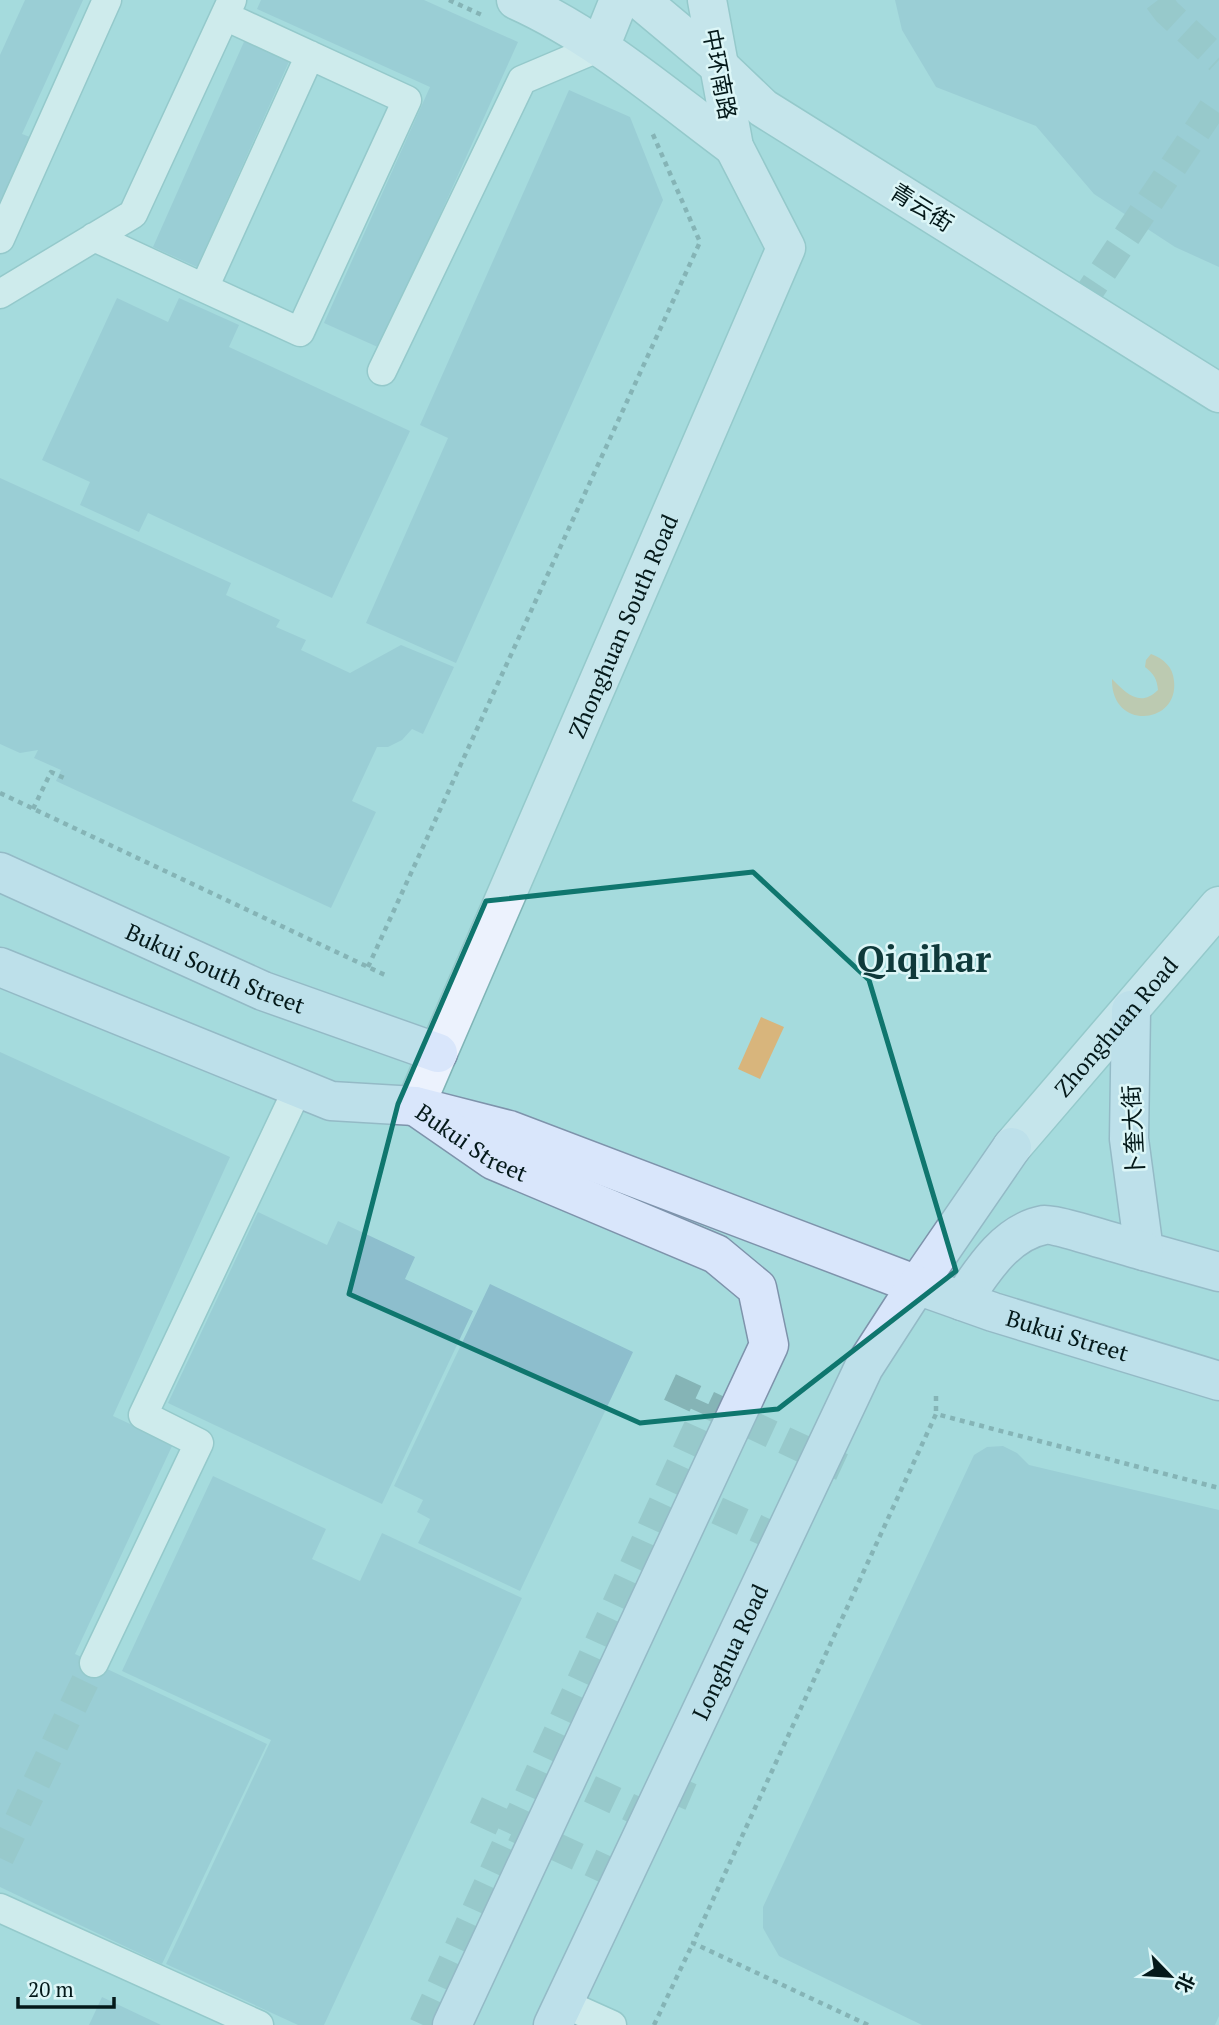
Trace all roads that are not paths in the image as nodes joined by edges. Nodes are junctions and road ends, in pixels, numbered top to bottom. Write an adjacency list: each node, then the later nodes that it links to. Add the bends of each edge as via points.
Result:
1 (107, 0): 12 (street)
2 (516, 0): 7 (main road)
3 (619, 0): 7 (main road)
4 (640, 0): 9 (main road, 青云街)
5 (707, 0): 9 (main road, 中环南路)
6 (222, 6): 8 (street); 11 (street, via 133,214)
7 (600, 47): 10 (main road); 15 (street, via 522,80)
8 (310, 55): 13 (street); 13 (street, via 407,100 300,332)
9 (719, 66): 10 (main road, 中环南路); 16 (main road, 青云街, via 763,108)
10 (734, 147): 21 (main road, Zhonghuan South Road, via 786,248)
11 (94, 237): 13 (street); 14 (street)
12 (0, 239)
13 (204, 288)
14 (0, 294)
15 (382, 371)
16 (1219, 393)
17 (0, 872): 21 (main road, Bukui South Street, via 263,991)
18 (1219, 906): 20 (main road, Zhonghuan Road)
19 (0, 967): 22 (main road)
20 (1131, 1010): 24 (main road, Zhonghuan Road); 25 (main road, 卜奎大街, via 1129,1139)
21 (438, 1053): 23 (main road, Zhonghuan South Road)
22 (298, 1088): 23 (main road, via 331,1101); 30 (street, via 143,1415 199,1443)
23 (415, 1106): 27 (main road, Bukui Street, via 509,1130); 34 (main road, Bukui Street, via 493,1160 716,1254 757,1288 768,1345)
24 (1012, 1147): 27 (main road, Longhua Road)
25 (1144, 1251): 26 (main road); 28 (main road, via 1046,1224 1015,1237 985,1267)
26 (1219, 1272)
27 (917, 1285): 28 (main road, Bukui Street); 32 (main road, Longhua Road, via 864,1367)
28 (962, 1301): 29 (main road, Bukui Street)
29 (1219, 1381)
30 (94, 1663)
31 (0, 1908): 33 (street)
32 (558, 2014): 35 (street)
33 (259, 2025)
34 (452, 2025)
35 (612, 2025)

